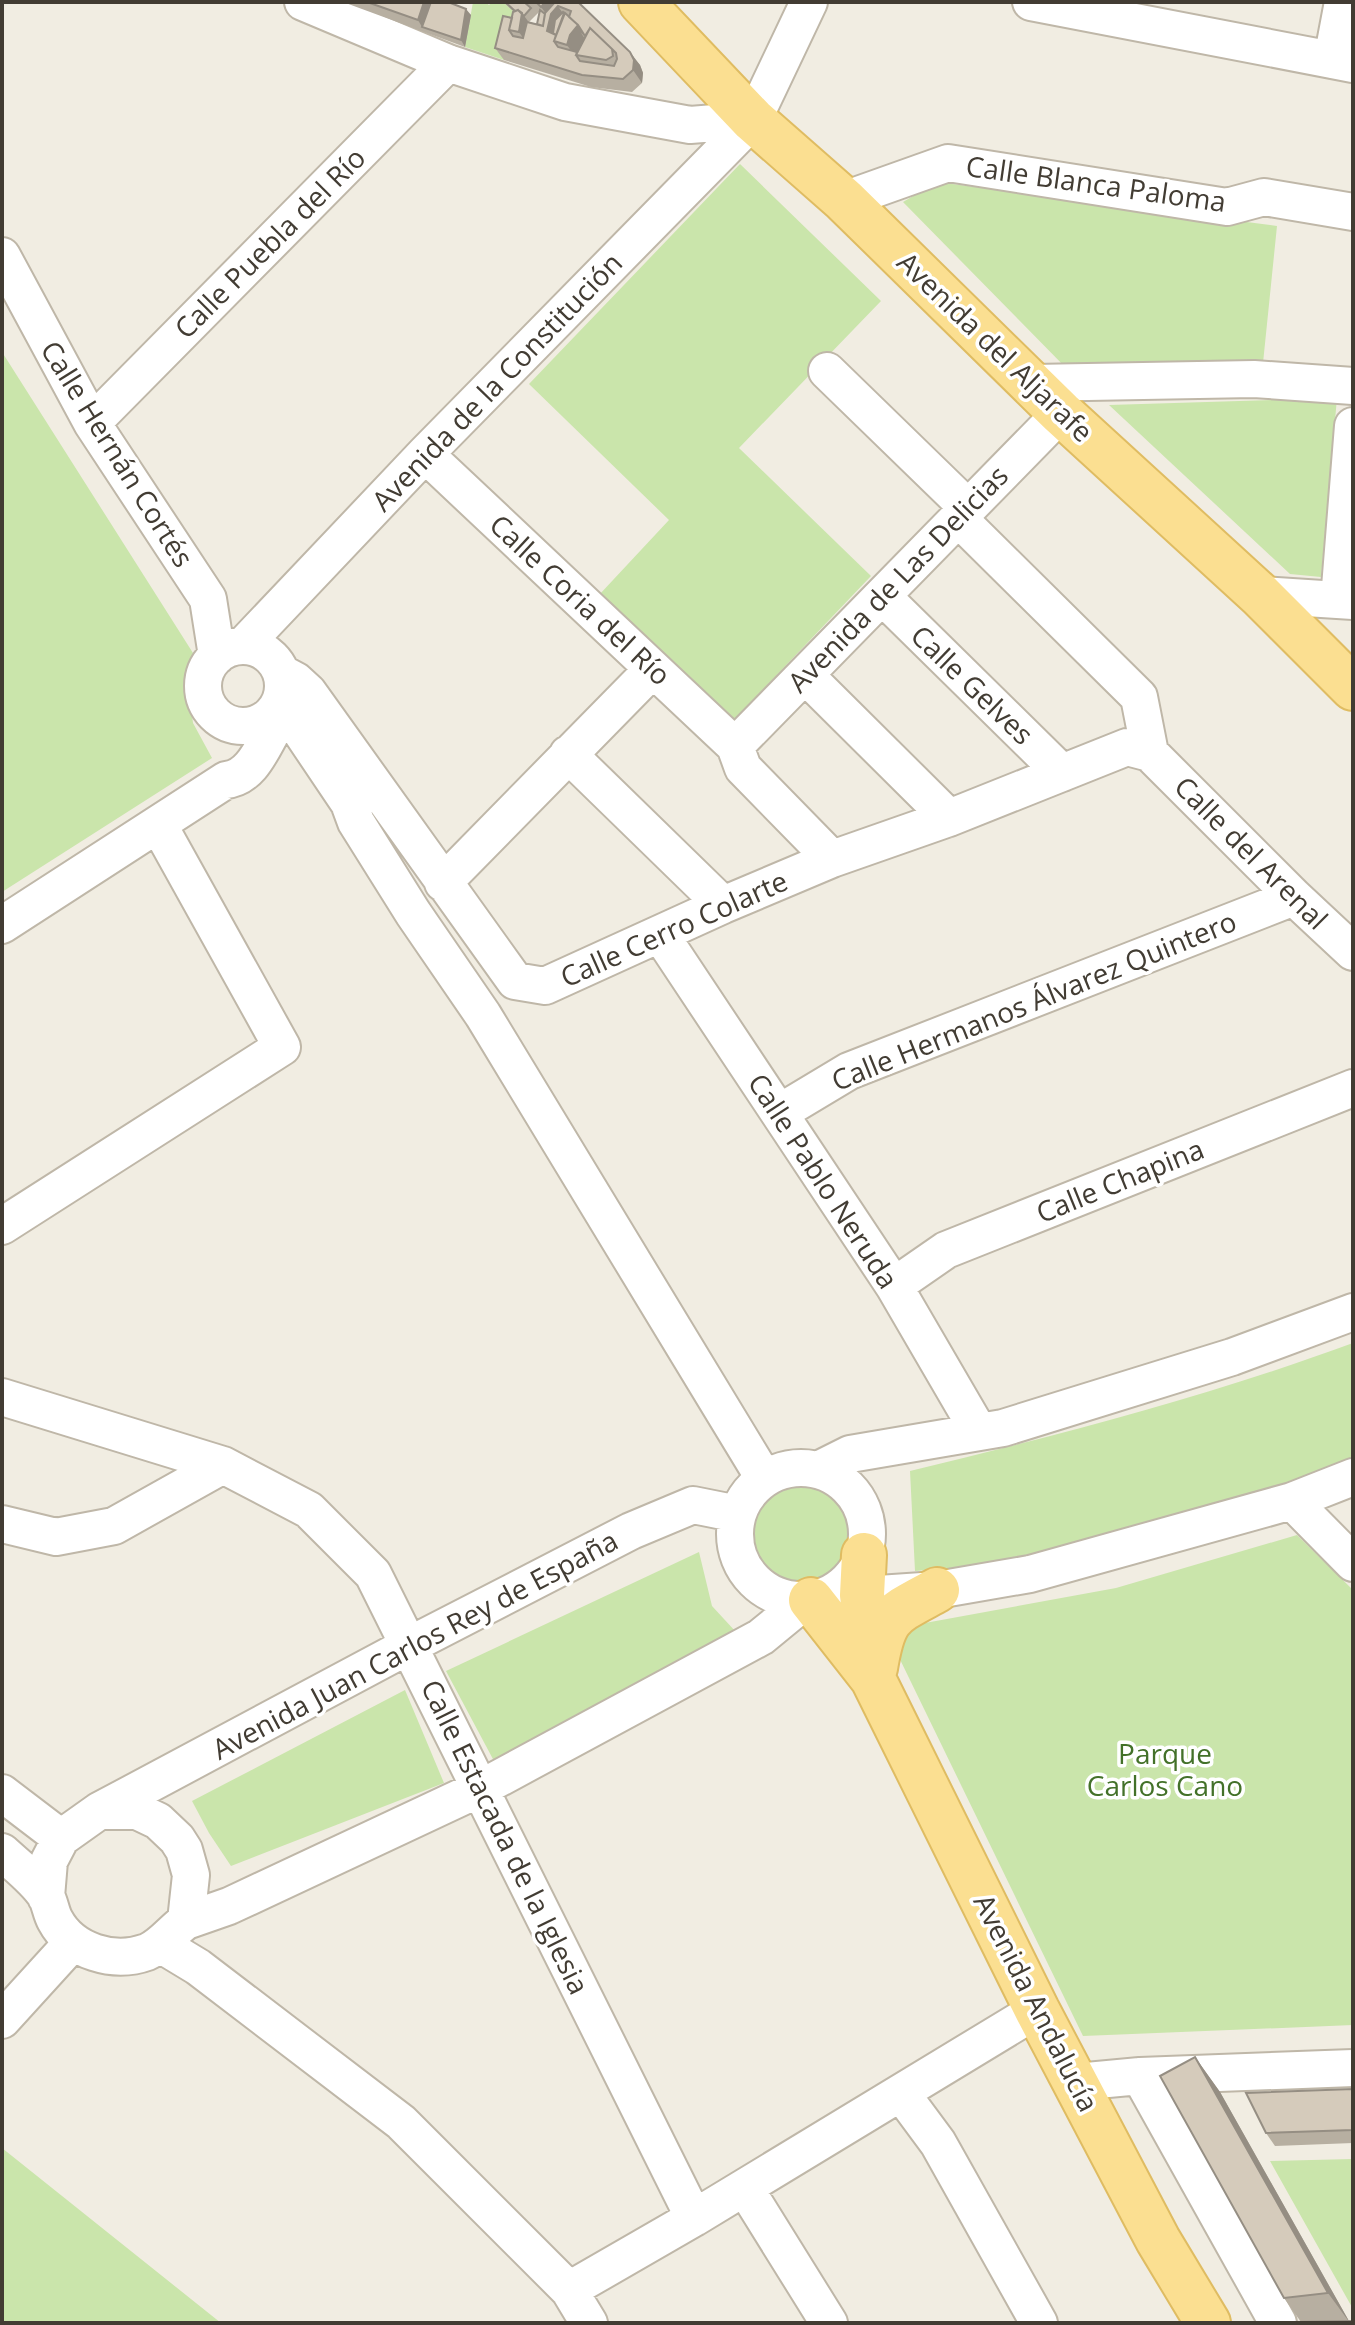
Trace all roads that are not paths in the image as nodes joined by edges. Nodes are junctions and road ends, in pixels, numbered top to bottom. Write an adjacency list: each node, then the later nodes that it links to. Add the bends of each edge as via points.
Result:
1 (303, 2): 8 (street)
2 (641, 2): 9 (main road, Avenida del Aljarafe)
3 (809, 2): 9 (street, Avenida de la Constitución)
4 (1031, 2): 6 (street)
5 (1343, 2): 7 (street)
6 (1187, 17): 7 (street)
7 (1342, 62)
8 (448, 63): 9 (street, via 565,102 690,125); 16 (street, Calle Puebla del Río)
9 (753, 120): 10 (main road, Avenida del Aljarafe); 18 (street, Avenida de la Constitución)
10 (844, 200): 11 (street, Calle Blanca Paloma, via 948,163 1227,207 1264,197); 15 (main road, Avenida del Aljarafe)
11 (1353, 212)
12 (8, 269): 16 (street, Calle Hernán Cortés)
13 (827, 371): 19 (street)
14 (1353, 386): 15 (street, via 1254,379)
15 (1046, 398): 19 (street, Avenida de Las Delicias); 20 (main road, Avenida del Aljarafe)
16 (92, 423): 23 (street, Calle Hernán Cortés, via 208,599)
17 (1353, 426): 22 (street)
18 (425, 454): 23 (street, Avenida de la Constitución); 24 (street, Calle Coria del Río)
19 (963, 513): 21 (street, Avenida de Las Delicias); 29 (street, via 1139,697)
20 (1260, 595): 22 (street); 26 (main road, Avenida del Aljarafe)
21 (882, 596): 25 (street, Avenida de Las Delicias); 31 (street, Calle Gelves)
22 (1346, 600)
23 (230, 651): 27 (street, via 264,651 274,661); 27 (street, via 208,666 203,696 209,709 219,719)
24 (653, 669): 28 (street, Calle Coria del Río); 30 (street)
25 (805, 675): 28 (street, Avenida de Las Delicias); 32 (street)
26 (1353, 688)
27 (266, 712): 33 (street, via 226,780); 35 (street, Calle Cerro Colarte, via 296,681 308,692); 51 (street, via 339,811 356,822 483,1015)
28 (735, 746): 34 (street, Calle Coria del Río, via 743,768)
29 (1150, 753): 31 (street, Calle Cerro Colarte, via 1127,747); 36 (street, Calle del Arenal)
30 (568, 754): 35 (street); 37 (street)
31 (1062, 773): 32 (street, Calle Cerro Colarte)
32 (949, 818): 34 (street, Calle Cerro Colarte)
33 (158, 824): 38 (street); 43 (street, via 282,1047)
34 (832, 859): 37 (street, Calle Cerro Colarte)
35 (443, 883): 39 (street, Calle Cerro Colarte, via 515,981 545,986)
36 (1294, 897): 40 (street, Calle del Arenal); 42 (street, Calle Hermanos Álvarez Quintero, via 849,1071)
37 (723, 905): 39 (street, Calle Cerro Colarte)
38 (2, 925)
39 (660, 934): 42 (street, Calle Pablo Neruda)
40 (1353, 952)
41 (1353, 1088): 44 (street, Calle Chapina, via 946,1250)
42 (779, 1113): 44 (street, Calle Pablo Neruda)
43 (2, 1226)
44 (894, 1286): 47 (street, Calle Pablo Neruda)
45 (1353, 1312): 47 (street, via 1232,1357)
46 (2, 1397): 48 (street, Calle Estacada de la Iglesia)
47 (979, 1432): 49 (street, via 850,1454)
48 (223, 1465): 54 (street, via 114,1526 56,1537); 58 (street, Calle Estacada de la Iglesia, via 309,1510 373,1574)
49 (818, 1470): 51 (street, via 799,1467); 56 (street, via 838,1478 854,1493 867,1534)
50 (1353, 1477): 52 (street)
51 (764, 1478): 53 (street)
52 (1292, 1501): 55 (street); 57 (street, via 1030,1574)
53 (738, 1514): 56 (street, via 734,1536 739,1558 768,1592 788,1600); 58 (street, Avenida Juan Carlos Rey de España, via 693,1505 631,1531)
54 (2, 1524)
55 (1353, 1563)
56 (832, 1590): 57 (street); 59 (main road, Avenida Andalucía); 60 (street, via 761,1637)
57 (937, 1590): 59 (main road, via 893,1615 880,1638)
58 (410, 1645): 60 (street, Calle Estacada de la Iglesia); 62 (street, Avenida Juan Carlos Rey de España)
59 (873, 1679): 69 (main road, Avenida Andalucía)
60 (481, 1788): 66 (street); 76 (street, Calle Estacada de la Iglesia)
61 (2, 1793): 63 (street)
62 (99, 1811): 63 (street); 66 (street, via 137,1811 177,1839 191,1875)
63 (61, 1838): 65 (street, via 49,1861)
64 (2, 1852): 65 (street)
65 (46, 1897): 67 (street, via 55,1921)
66 (186, 1921): 68 (street)
67 (73, 1942): 68 (street, via 96,1954 122,1957); 70 (street)
68 (160, 1944): 77 (street, via 401,2122)
69 (1037, 2010): 73 (main road, Avenida Andalucía); 74 (street)
70 (2, 2020)
71 (1353, 2068): 72 (street)
72 (1140, 2076): 73 (street); 82 (street)
73 (1076, 2082): 81 (main road, Avenida Andalucía)
74 (901, 2093): 75 (street); 80 (street, via 938,2143)
75 (745, 2188): 76 (street); 79 (street)
76 (694, 2218): 77 (street)
77 (569, 2290): 78 (street)
78 (589, 2323)
79 (829, 2323)
80 (1039, 2323)
81 (1208, 2323)
82 (1278, 2323)

